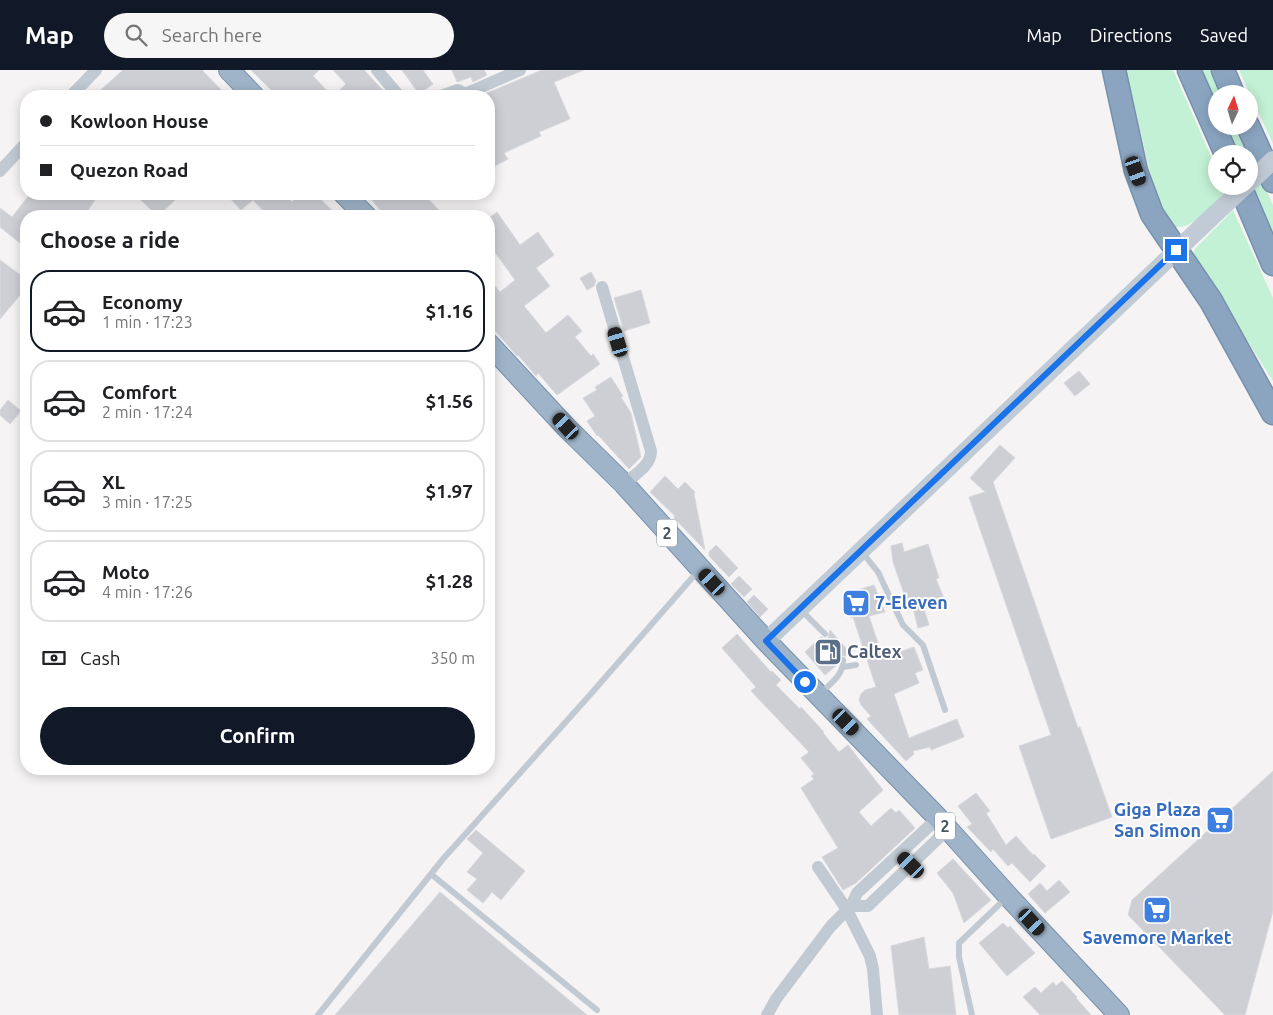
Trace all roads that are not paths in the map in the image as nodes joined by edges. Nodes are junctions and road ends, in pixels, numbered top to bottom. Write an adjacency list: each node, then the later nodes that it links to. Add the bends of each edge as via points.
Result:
1 (96, 70): 9 (street)
2 (229, 70): 10 (highway)
3 (377, 70): 11 (street)
4 (520, 70): 12 (street)
5 (1114, 70): 24 (highway, via 1136,171 1152,214)
6 (1189, 70): 14 (highway)
7 (1223, 70): 8 (highway)
8 (1230, 85)
9 (77, 90)
10 (248, 90)
11 (394, 90)
12 (474, 90)
13 (1252, 135): 19 (highway)
14 (1222, 145)
15 (20, 149): 17 (street)
16 (1273, 160): 18 (main road, bridge)
17 (0, 171)
18 (1258, 174)
19 (1273, 181)
20 (1235, 195): 24 (main road, bridge)
21 (1244, 195): 25 (highway)
22 (350, 200): 23 (highway)
23 (360, 210)
24 (1176, 250): 28 (highway, via 1211,301); 30 (main road)
25 (1273, 264)
26 (602, 288): 29 (street, via 651,451 644,467)
27 (495, 350): 29 (highway, 2)
28 (1273, 413)
29 (624, 484): 31 (highway, 2)
30 (861, 551): 32 (main road); 39 (lane, via 878,572 903,625 923,644)
31 (699, 569): 34 (highway, 2); 45 (lane)
32 (800, 609): 33 (lane); 34 (main road)
33 (825, 634)
34 (766, 641): 38 (highway, 2)
35 (843, 660): 37 (lane)
36 (856, 665): 37 (lane)
37 (843, 667): 38 (lane)
38 (818, 696): 40 (highway, 2)
39 (945, 710)
40 (943, 823): 41 (street); 42 (street); 47 (highway, 2)
41 (899, 853): 42 (street); 44 (street)
42 (911, 865): 46 (street)
43 (818, 867): 48 (street)
44 (880, 872): 46 (street); 48 (street, via 857,893)
45 (431, 874): 49 (lane); 50 (lane)
46 (890, 884): 48 (street, via 868,906)
47 (1008, 896): 53 (lane, via 959,943); 54 (highway, 2)
48 (849, 908): 51 (street, via 831,926); 52 (street, via 870,956)
49 (598, 1010)
50 (318, 1015)
51 (767, 1015)
52 (877, 1015)
53 (972, 1015)
54 (1119, 1015)

